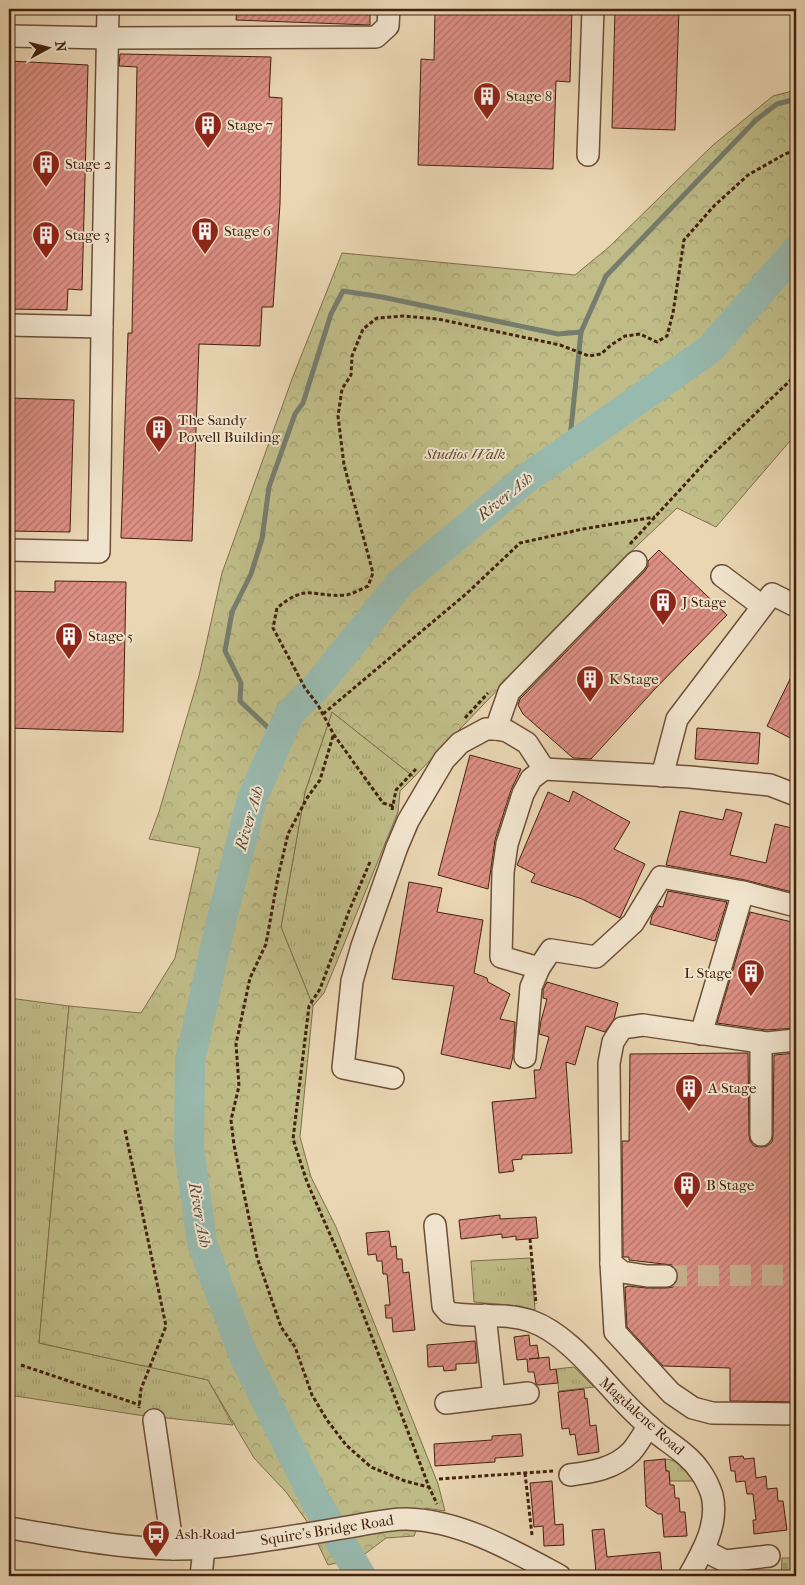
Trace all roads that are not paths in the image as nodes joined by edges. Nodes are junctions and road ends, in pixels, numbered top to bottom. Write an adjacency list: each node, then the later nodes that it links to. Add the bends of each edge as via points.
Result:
1 (108, 9): 5 (street)
2 (389, 9): 5 (street, via 388,26 376,37)
3 (593, 9): 6 (street)
4 (9, 36): 5 (street)
5 (108, 38): 8 (street)
6 (588, 155)
7 (9, 325): 8 (street)
8 (102, 327): 9 (street, via 99,552)
9 (9, 550)
10 (631, 556): 14 (street, via 508,692)
11 (722, 576): 12 (street)
12 (762, 606): 13 (street, via 772,594); 16 (street, via 677,719)
13 (796, 606)
14 (496, 729): 15 (street, via 527,742); 25 (street, via 486,729 460,742 444,760 408,821 362,946 352,981 344,1068)
15 (544, 769): 16 (street); 20 (street, via 531,779 523,794 507,844 502,894 501,957)
16 (662, 776): 17 (street, via 770,785)
17 (796, 795)
18 (743, 892): 19 (street); 20 (street, via 661,876 633,923 596,957 551,950); 21 (street)
19 (796, 906)
20 (539, 968): 24 (street, via 531,987)
21 (701, 1034): 23 (street); 28 (street, via 643,1025 622,1028 613,1042 609,1063)
22 (796, 1040): 23 (street)
23 (761, 1042): 26 (street)
24 (525, 1057)
25 (393, 1078)
26 (761, 1135)
27 (435, 1225): 30 (street, Magdalene Road, via 446,1310 454,1314)
28 (611, 1263): 29 (street, via 622,1272); 34 (street, via 615,1332 671,1393 693,1408 712,1413)
29 (666, 1276)
30 (485, 1315): 32 (street); 36 (street, Magdalene Road, via 515,1317 538,1324 563,1340)
31 (528, 1392): 32 (street)
32 (494, 1397): 33 (street)
33 (446, 1403)
34 (796, 1414)
35 (154, 1420): 40 (street)
36 (650, 1426): 37 (street, via 631,1452 617,1462 603,1469); 41 (street, Magdalene Road, via 688,1458 707,1482 714,1503 714,1516)
37 (572, 1475)
38 (9, 1528): 40 (street, Squire's Bridge Road, via 132,1547)
39 (204, 1548): 40 (street, Squire's Bridge Road); 43 (street); 44 (street, Squire's Bridge Road, via 393,1520 415,1520 449,1526 495,1542)
40 (173, 1549)
41 (703, 1550): 42 (street, via 724,1561); 45 (street, Magdalene Road)
42 (768, 1556)
43 (200, 1576)
44 (560, 1576)
45 (689, 1576)

